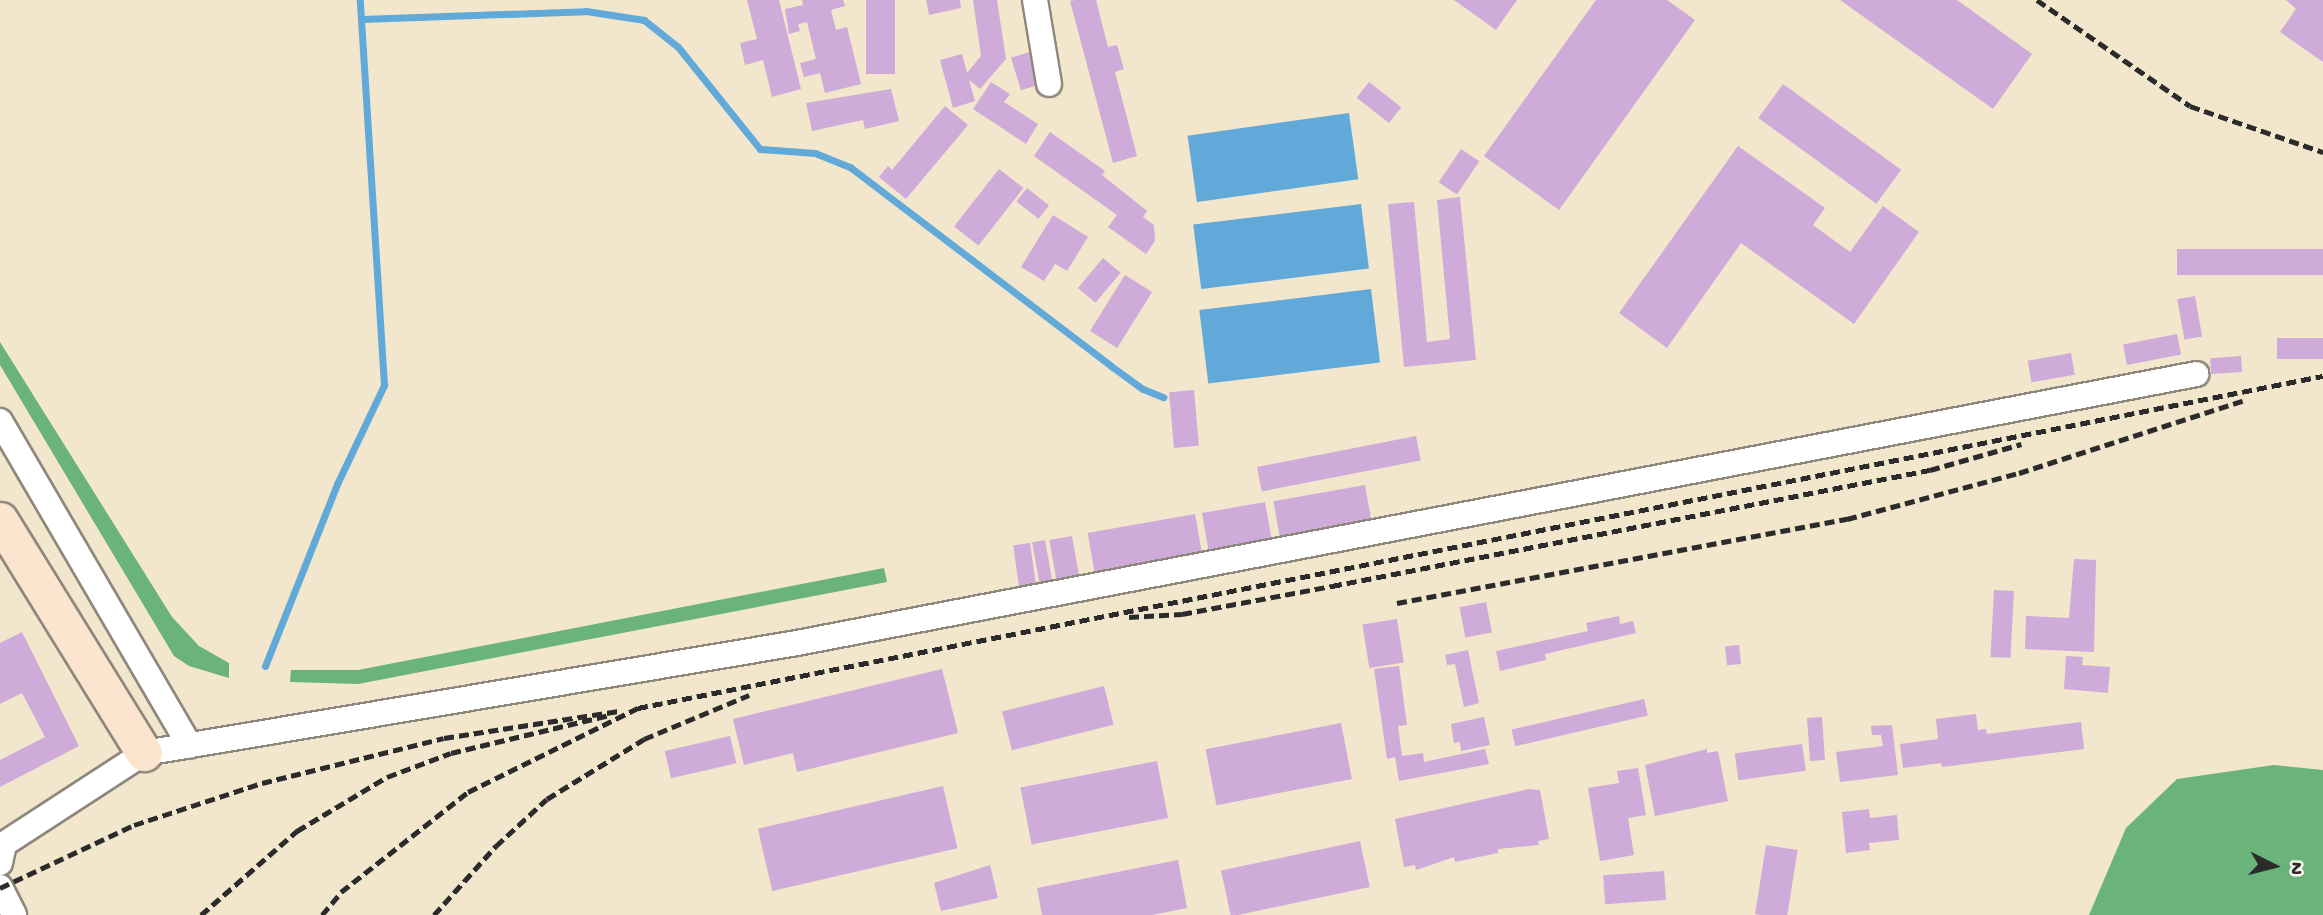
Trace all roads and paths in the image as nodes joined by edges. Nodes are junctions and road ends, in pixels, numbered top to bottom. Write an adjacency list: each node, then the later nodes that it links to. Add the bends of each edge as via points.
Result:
1 (1035, 0): 2 (street)
2 (1049, 84)
3 (2196, 374): 6 (street, via 797,643)
4 (0, 421): 6 (street)
5 (0, 520): 7 (street)
6 (190, 746): 7 (street)
7 (144, 754): 8 (street, via 4,844)
8 (0, 863)
9 (0, 887): 10 (street)
10 (14, 915)

